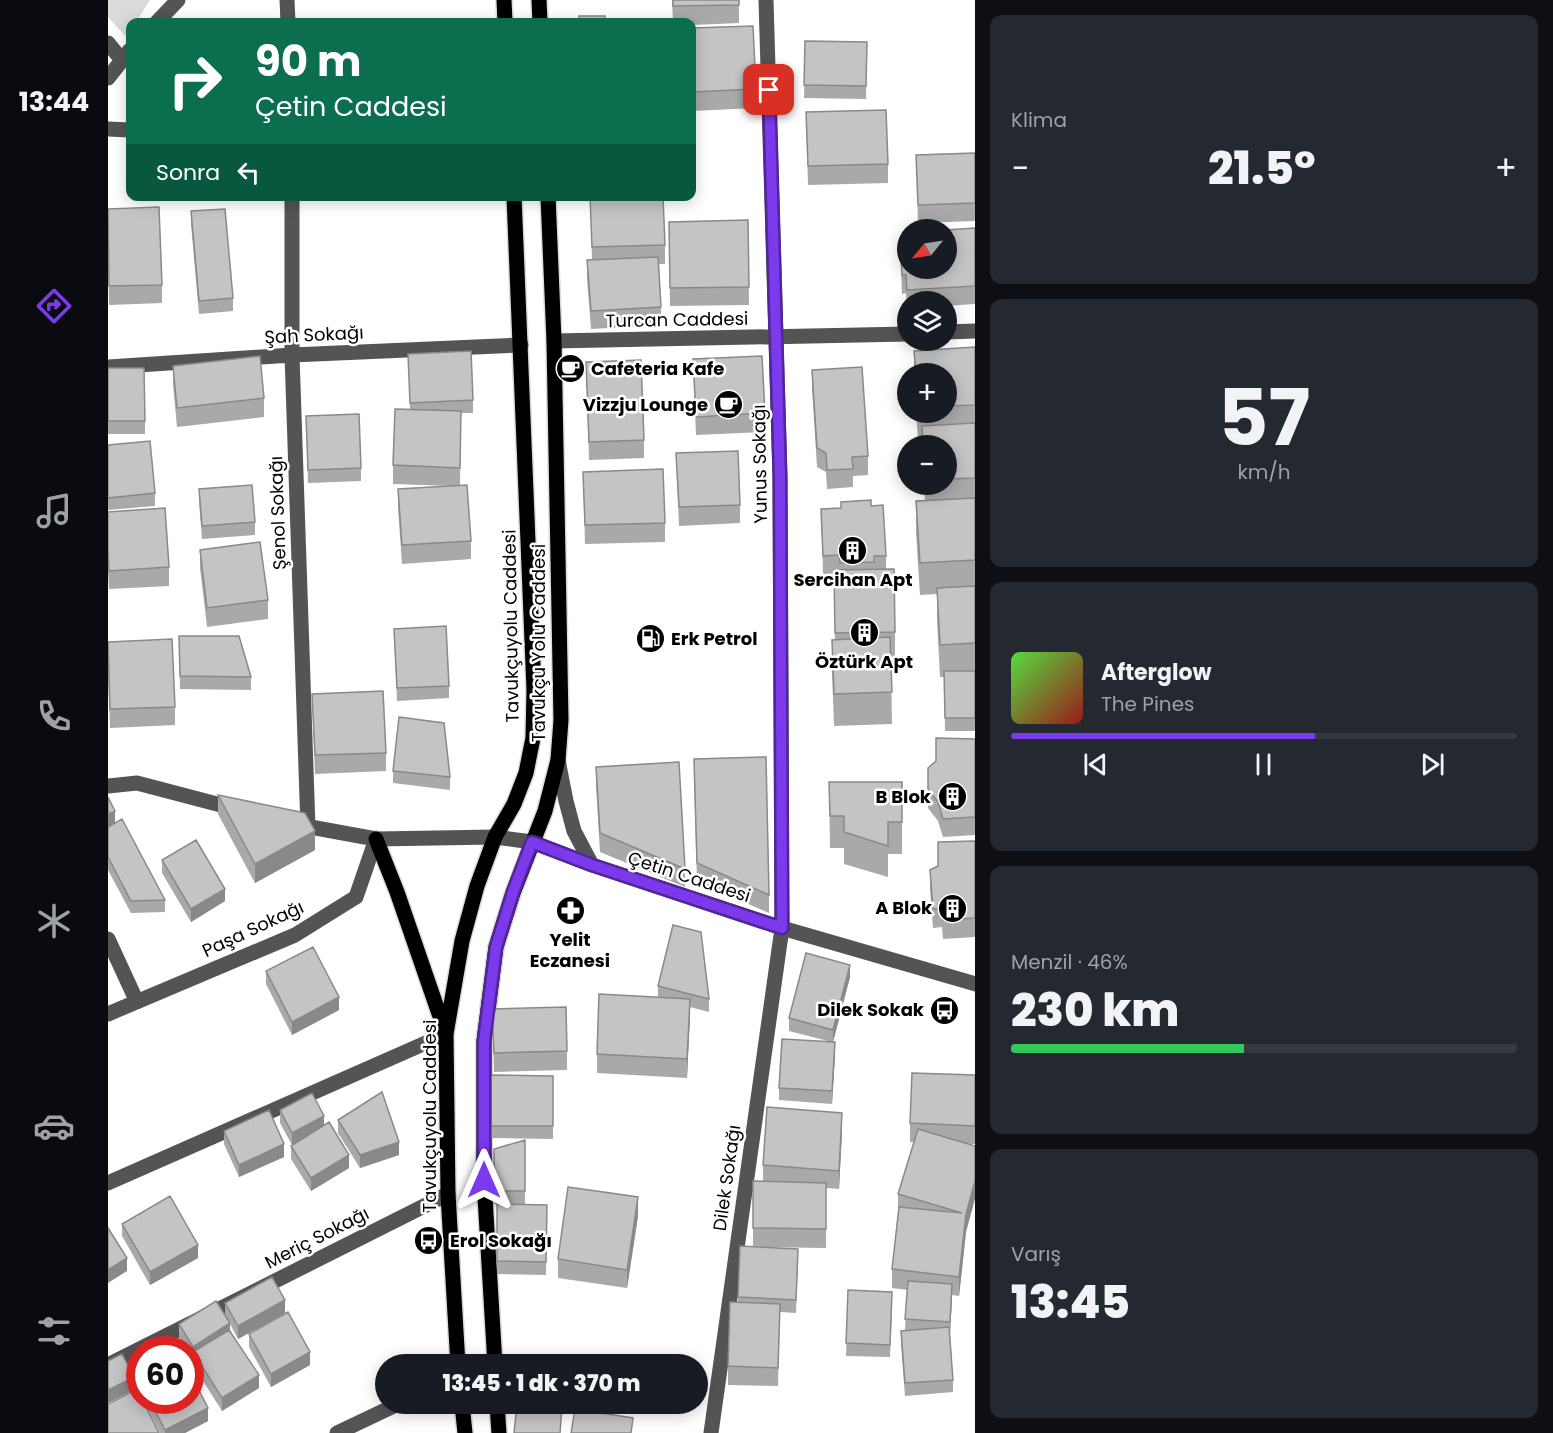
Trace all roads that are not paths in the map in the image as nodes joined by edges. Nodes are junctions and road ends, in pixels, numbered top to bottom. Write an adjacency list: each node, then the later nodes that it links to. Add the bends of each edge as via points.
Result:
1 (178, 0): 6 (street)
2 (287, 0): 7 (street)
3 (504, 0): 8 (main road)
4 (539, 0): 9 (main road)
5 (766, 0): 21 (street, Yunus Sokağı)
6 (161, 18)
7 (288, 18)
8 (506, 18)
9 (540, 18)
10 (108, 43): 11 (street)
11 (126, 55): 12 (street)
12 (108, 78)
13 (108, 129): 14 (street)
14 (126, 129)
15 (292, 201): 24 (street, Şenol Sokağı)
16 (514, 201): 23 (main road, Tavukçuyolu Caddesi)
17 (548, 201): 22 (main road)
18 (975, 331): 19 (street)
19 (957, 332)
20 (897, 334): 21 (street, Turcan Caddesi)
21 (777, 338): 22 (street, Turcan Caddesi); 35 (street, Yunus Sokağı)
22 (554, 341): 26 (main road, Tavukçu Yolu Caddesi, via 561,720)
23 (521, 345): 24 (street, Şah Sokağı); 31 (main road, Tavukçuyolu Caddesi, via 533,738 526,773)
24 (292, 355): 25 (street, Şah Sokağı); 30 (street, Şenol Sokağı)
25 (108, 367)
26 (558, 760): 33 (main road, Tavukçu Yolu Caddesi, via 545,811); 34 (street, via 574,831)
27 (108, 786): 28 (street, via 137,783)
28 (249, 812)
29 (280, 820): 30 (street, Çetin Caddesi)
30 (308, 828): 32 (street, Çetin Caddesi)
31 (495, 837): 32 (street, Çetin Caddesi); 33 (street, Çetin Caddesi); 40 (main road, Tavukçuyolu Caddesi, via 462,941)
32 (376, 839): 38 (street, Paşa Sokağı, via 356,897 295,935); 40 (main road)
33 (532, 842): 34 (street, Çetin Caddesi); 44 (main road, Tavukçu Yolu Caddesi, via 496,947 484,1041 484,1180)
34 (592, 865): 35 (street, Çetin Caddesi)
35 (782, 928): 37 (street, Çetin Caddesi); 52 (street, Dilek Sokağı)
36 (108, 939): 38 (street)
37 (975, 984)
38 (137, 1002): 39 (street, Paşa Sokağı)
39 (108, 1014)
40 (446, 1034): 41 (street); 42 (main road, Tavukçuyolu Caddesi)
41 (108, 1183)
42 (448, 1194): 43 (main road, Tavukçuyolu Caddesi); 45 (street, Meriç Sokağı)
43 (457, 1354)
44 (494, 1354)
45 (108, 1365)
46 (377, 1414): 49 (street)
47 (463, 1414): 50 (main road)
48 (498, 1414): 51 (main road)
49 (337, 1433)
50 (465, 1433)
51 (499, 1433)
52 (711, 1433)

